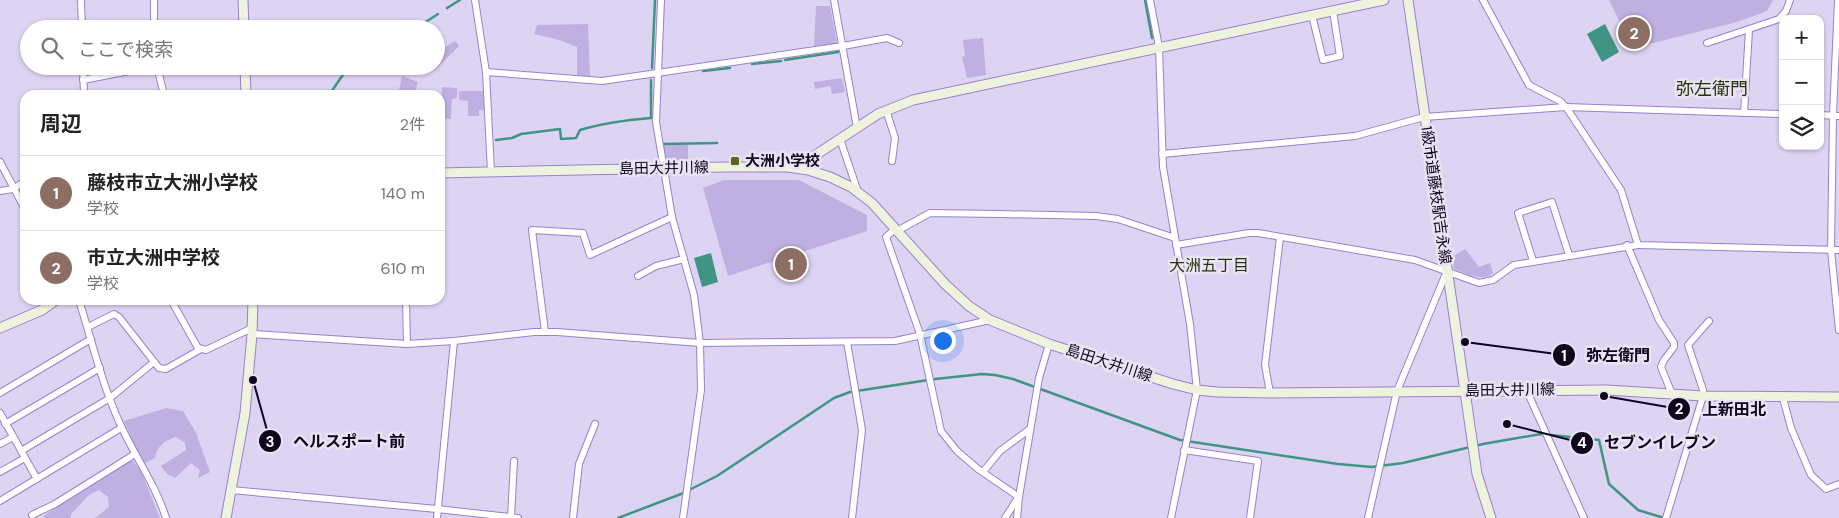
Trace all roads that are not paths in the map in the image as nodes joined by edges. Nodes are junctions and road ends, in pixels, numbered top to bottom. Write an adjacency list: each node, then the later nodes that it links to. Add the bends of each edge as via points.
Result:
1 (81, 0): 15 (street)
2 (154, 0): 16 (street)
3 (243, 0): 17 (main road)
4 (475, 0): 23 (street)
5 (661, 0): 24 (street)
6 (834, 0): 21 (street)
7 (1150, 0): 22 (street)
8 (1384, 0): 13 (main road)
9 (1408, 0): 38 (main road, 1級市道藤枝駅吉永線)
10 (1482, 0): 33 (street, via 1529,85)
11 (1790, 0): 18 (street, via 1779,19)
12 (1838, 0): 37 (street)
13 (1332, 11): 14 (main road); 14 (street, via 1340,56 1323,60)
14 (1312, 15): 22 (main road)
15 (82, 20)
16 (154, 20)
17 (244, 20)
18 (1749, 30): 20 (street); 35 (street)
19 (899, 43): 21 (street, via 887,38)
20 (1707, 43)
21 (843, 46): 24 (street); 39 (street)
22 (1159, 47): 34 (main road, via 931,95); 41 (street)
23 (486, 72): 24 (street, via 602,81); 46 (street)
24 (657, 73): 45 (street, via 656,122)
25 (84, 75): 29 (street)
26 (110, 75): 29 (street)
27 (158, 75): 31 (street)
28 (245, 75): 32 (main road)
29 (84, 80): 30 (street)
30 (84, 90)
31 (163, 90)
32 (246, 90)
33 (1566, 107): 35 (street); 38 (street); 57 (street, via 1621,190)
34 (886, 110): 39 (main road); 42 (street, via 895,138)
35 (1744, 113): 36 (street)
36 (1779, 114)
37 (1836, 116): 59 (street)
38 (1424, 117): 41 (street, via 1355,136); 64 (main road, 1級市道藤枝駅吉永線)
39 (857, 128): 40 (main road)
40 (840, 139): 44 (main road, via 811,158); 51 (street)
41 (1162, 154): 56 (street)
42 (892, 160)
43 (0, 162): 49 (street)
44 (788, 167): 45 (main road, 島田大井川線); 51 (main road, 島田大井川線, via 830,177)
45 (663, 168): 46 (main road, 島田大井川線); 53 (street)
46 (491, 172): 47 (main road, 島田大井川線)
47 (445, 173)
48 (20, 184): 49 (street)
49 (13, 189): 50 (street); 52 (street)
50 (0, 191)
51 (859, 193): 54 (main road, 島田大井川線)
52 (20, 201)
53 (672, 217): 62 (street); 77 (street, via 590,255 583,233 532,230)
54 (896, 230): 56 (street, via 930,213 1096,216 1118,219); 71 (main road, 島田大井川線, via 945,284); 78 (street, via 886,237)
55 (1280, 237): 56 (street, via 1249,233); 64 (street, via 1415,260); 93 (street, via 1264,365)
56 (1176, 242): 89 (street)
57 (1638, 245): 58 (street); 59 (street)
58 (1627, 246): 61 (street); 94 (street, via 1659,320 1674,343 1661,367)
59 (1831, 250): 60 (street); 75 (street)
60 (1839, 250)
61 (1569, 255): 63 (street); 63 (street, via 1552,202 1518,213)
62 (684, 260): 65 (street, via 656,266); 82 (street, via 694,295)
63 (1533, 261): 64 (street, via 1514,264 1493,280 1479,283)
64 (1447, 272): 90 (main road, 1級市道藤枝駅吉永線); 91 (street)
65 (638, 276)
66 (49, 305): 73 (main road)
67 (81, 305): 74 (street)
68 (174, 305): 85 (street)
69 (253, 305): 76 (main road)
70 (406, 305): 83 (street)
71 (990, 320): 78 (street); 84 (main road, 島田大井川線)
72 (1708, 321): 95 (street, via 1688,345 1704,390)
73 (0, 328)
74 (88, 328): 79 (street); 86 (street, via 114,314 119,316)
75 (1839, 330)
76 (252, 331): 83 (street); 85 (street, via 206,350); 115 (main road, via 245,413)
77 (545, 332): 80 (street); 82 (street)
78 (920, 334): 81 (street, via 895,340); 112 (street, via 941,431 957,451)
79 (91, 339): 87 (street); 92 (street)
80 (454, 341): 83 (street); 118 (street)
81 (847, 342): 82 (street); 127 (street, via 862,430)
82 (700, 343): 126 (street, via 701,390)
83 (407, 344)
84 (1049, 344): 89 (main road, 島田大井川線); 103 (street)
85 (201, 349): 86 (street, via 166,369 159,368)
86 (154, 362): 97 (street)
87 (100, 368): 97 (street); 100 (street)
88 (1526, 389): 90 (main road, 島田大井川線); 94 (main road, 島田大井川線); 134 (street)
89 (1197, 390): 93 (main road, 島田大井川線); 106 (street)
90 (1464, 390): 91 (main road, 島田大井川線); 133 (main road, 1級市道藤枝駅吉永線, via 1477,474)
91 (1397, 391): 93 (main road, 島田大井川線); 132 (street)
92 (0, 393)
93 (1270, 393)
94 (1672, 394): 95 (main road, 島田大井川線)
95 (1703, 396): 98 (main road, 島田大井川線); 135 (street)
96 (1839, 397): 98 (main road, 島田大井川線)
97 (110, 398): 102 (street); 107 (street)
98 (1782, 398): 114 (street, via 1811,476 1826,489)
99 (0, 413): 100 (street)
100 (5, 424): 104 (street)
101 (596, 424): 125 (street, via 579,464)
102 (121, 428): 108 (street); 113 (street)
103 (1030, 429): 112 (street, via 1000,451); 116 (street)
104 (13, 437): 105 (street); 107 (street)
105 (0, 444)
106 (1185, 448): 130 (street); 131 (street, via 1258,461)
107 (21, 451): 109 (street)
108 (136, 454): 119 (street, via 55,504); 121 (street)
109 (24, 458): 111 (street); 113 (street)
110 (514, 461): 120 (street)
111 (0, 472)
112 (982, 472): 116 (street)
113 (37, 479): 117 (street)
114 (1839, 484)
115 (231, 490): 118 (street); 122 (main road)
116 (1018, 497): 128 (street); 129 (street)
117 (0, 501)
118 (437, 509): 120 (street); 123 (street)
119 (32, 514)
120 (512, 517): 124 (street)
121 (166, 518)
122 (226, 518)
123 (437, 518)
124 (518, 518)
125 (573, 518)
126 (683, 518)
127 (852, 518)
128 (1005, 518)
129 (1017, 518)
130 (1171, 518)
131 (1250, 518)
132 (1368, 518)
133 (1491, 518)
134 (1584, 518)
135 (1666, 518)

